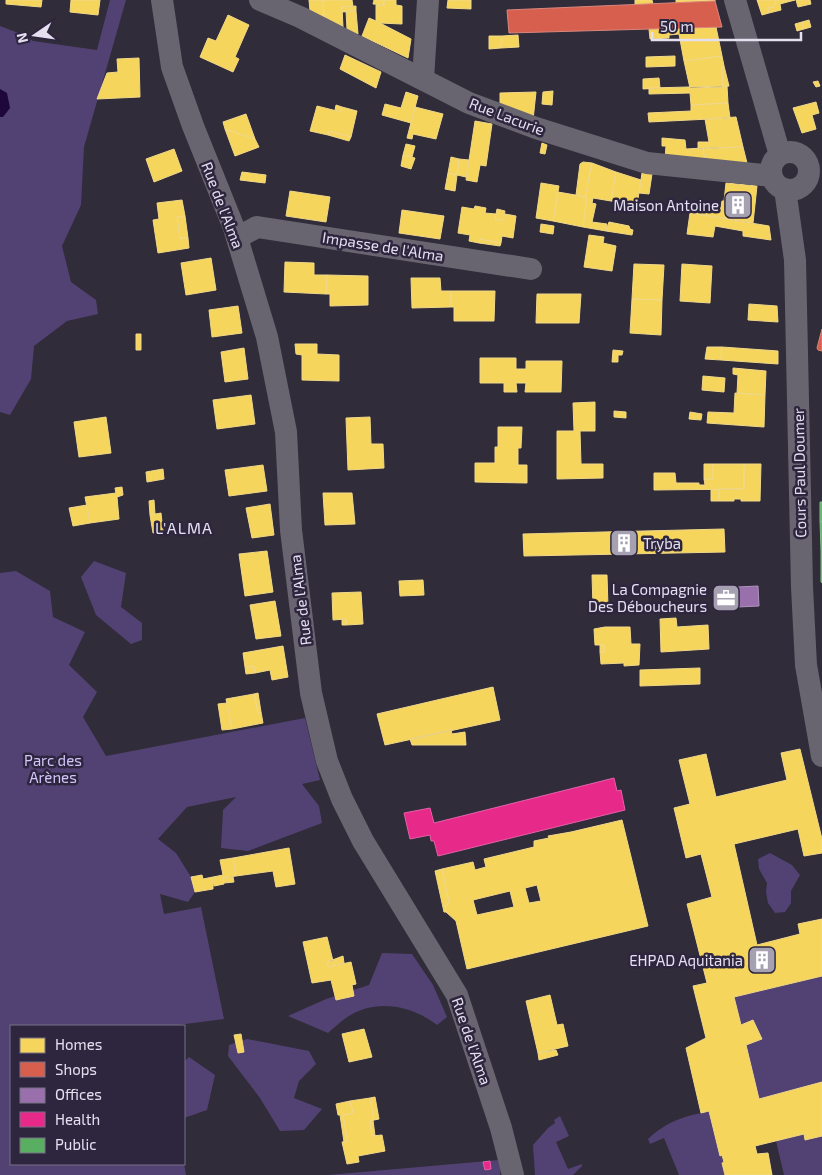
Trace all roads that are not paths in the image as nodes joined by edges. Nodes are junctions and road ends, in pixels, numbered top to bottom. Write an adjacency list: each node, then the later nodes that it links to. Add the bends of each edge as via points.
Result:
1 (162, 0): 9 (street, Rue de l'Alma, via 172,67)
2 (260, 0): 5 (street, Rue Lacurie)
3 (428, 0): 5 (street)
4 (735, 0): 6 (street)
5 (424, 79): 8 (street, Rue Lacurie, via 470,103 536,128 647,163)
6 (780, 155): 7 (street, via 797,154); 8 (street, via 772,166)
7 (815, 174): 8 (street, via 793,190)
8 (779, 183): 11 (street, Cours Paul Doumer, via 795,260 806,665)
9 (237, 238): 10 (street, Impasse de l'Alma, via 257,227); 12 (street, Rue de l'Alma, via 267,337 286,432 291,530 305,648 311,692 327,761 363,840 458,995)
10 (531, 269)
11 (822, 756)
12 (513, 1175)

